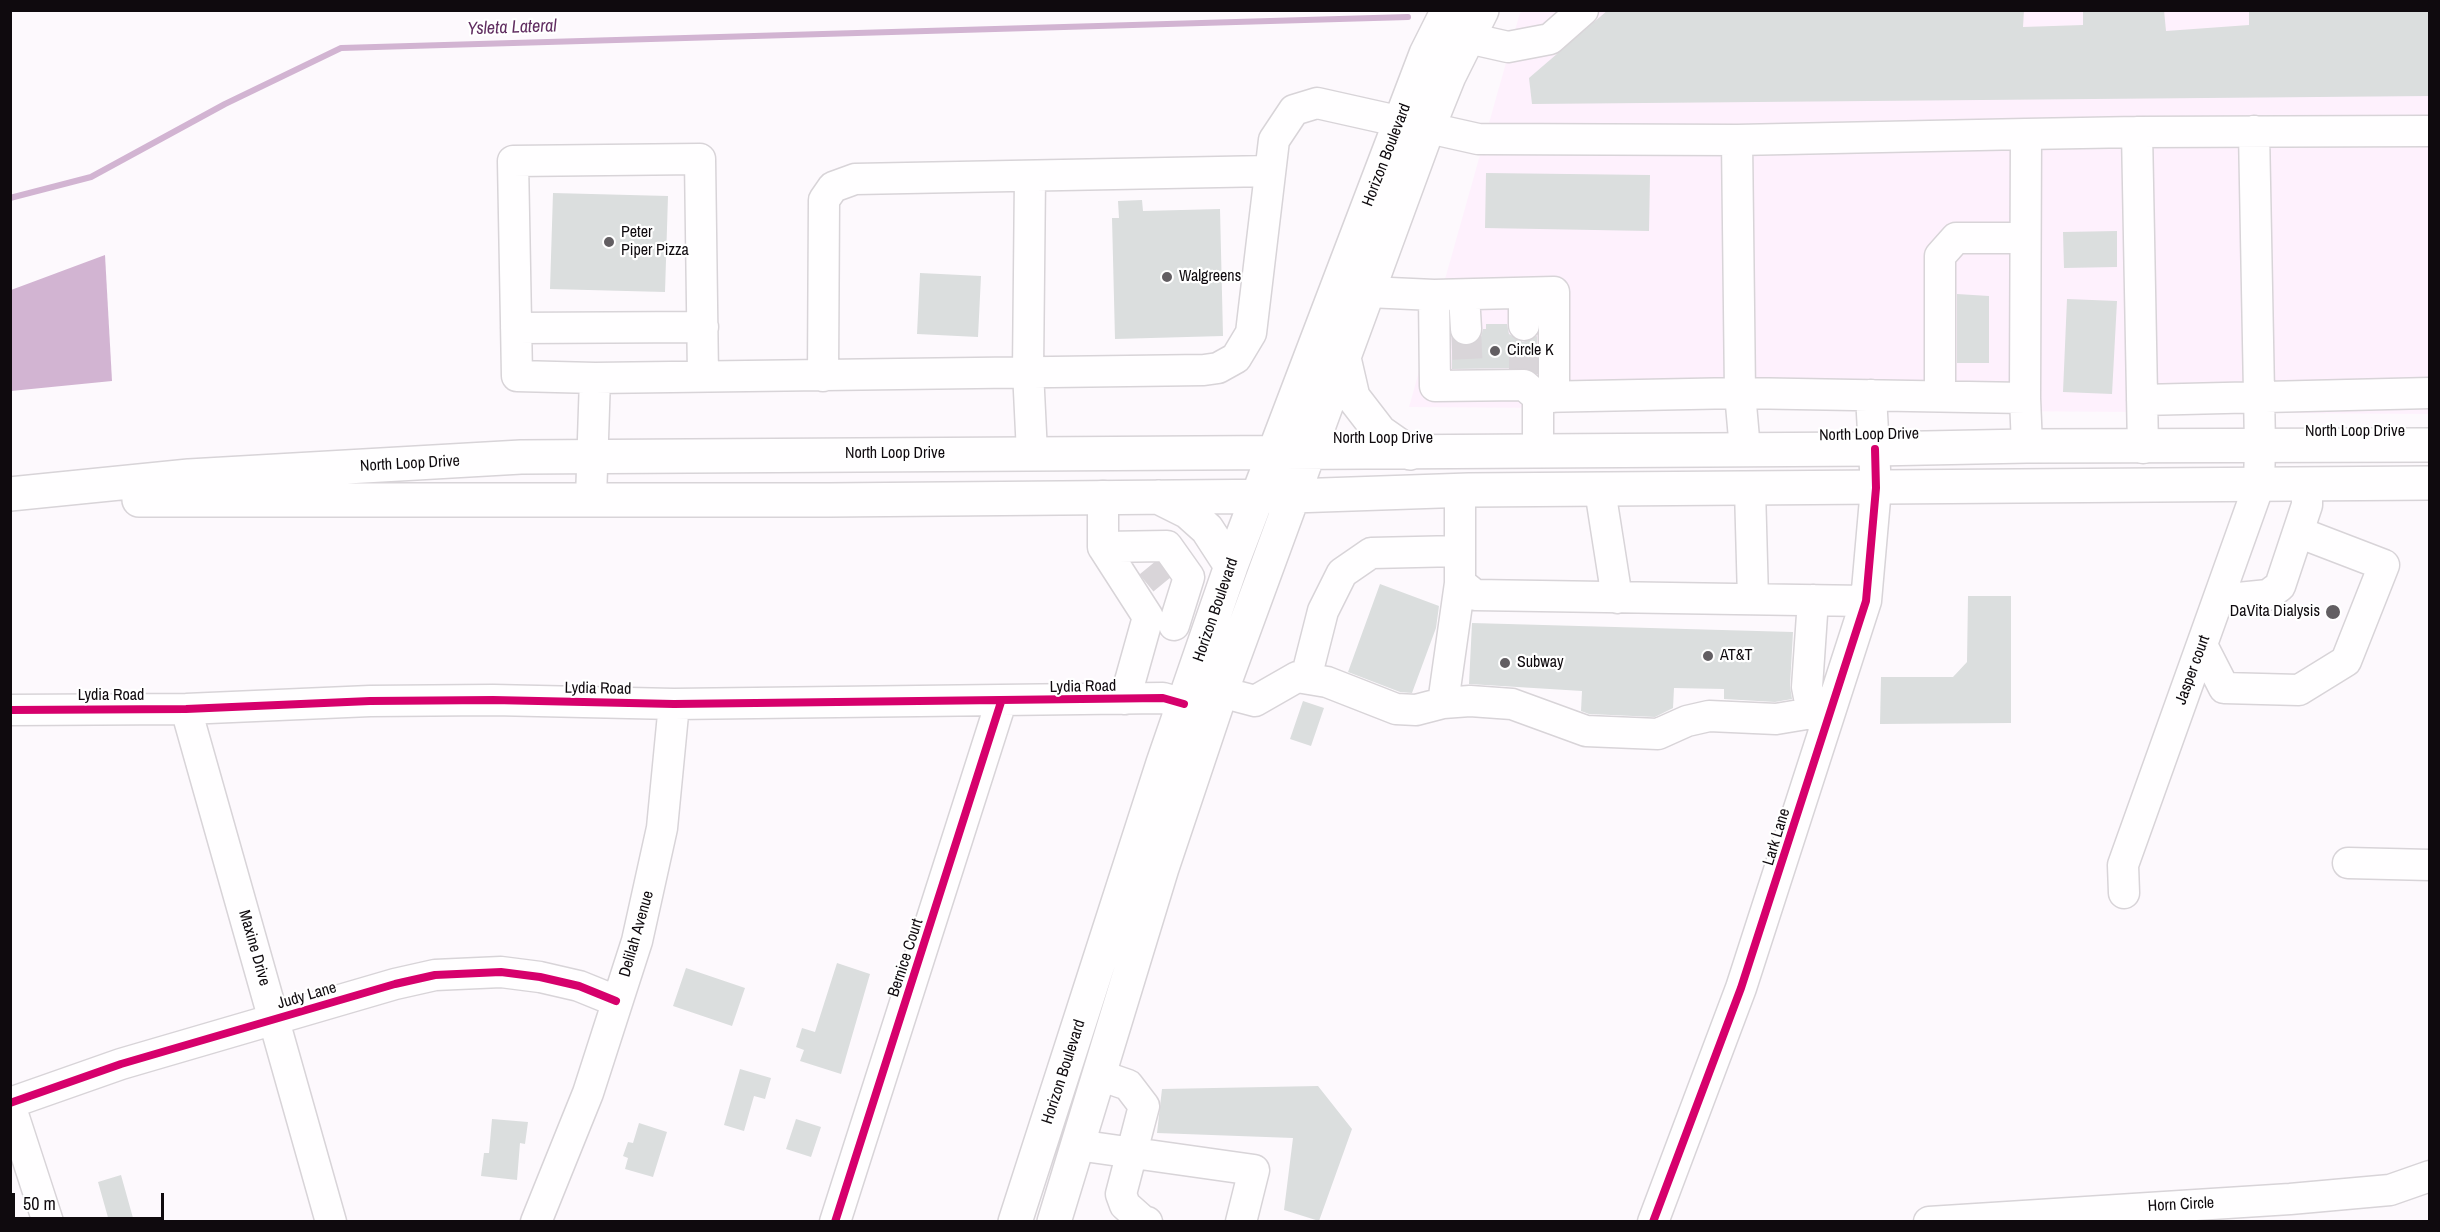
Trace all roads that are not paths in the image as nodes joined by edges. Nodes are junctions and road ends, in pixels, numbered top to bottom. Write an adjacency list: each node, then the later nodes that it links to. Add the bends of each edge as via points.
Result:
1 (1448, 10): 4 (main road, Horizon Boulevard, via 1426,54)
2 (1582, 10): 3 (street, via 1550,39 1508,47)
3 (1475, 24): 4 (main road, Horizon Boulevard, via 1449,76)
4 (1414, 124): 9 (street, via 1478,139); 10 (street, via 1317,103 1294,110 1274,140); 13 (main road, Horizon Boulevard); 40 (main road, Horizon Boulevard)
5 (2254, 131): 6 (street); 7 (street); 32 (street, Jasper court)
6 (2430, 131)
7 (2137, 132): 8 (street); 33 (street)
8 (2026, 134): 9 (street); 12 (street)
9 (1737, 140): 27 (street)
10 (1270, 171): 11 (street); 22 (street, via 1251,333 1236,358 1218,368 1204,370)
11 (1030, 176): 22 (street); 24 (street, via 855,179 833,187 824,200)
12 (2025, 238): 30 (street, via 1956,238 1940,256); 31 (street)
13 (1368, 292): 15 (street); 21 (main road, Horizon Boulevard)
14 (1524, 293): 16 (street); 17 (street); 26 (street, via 1554,292)
15 (1434, 295): 16 (street); 26 (street, via 1436,386 1468,379)
16 (1464, 295): 20 (street)
17 (1524, 325)
18 (703, 327): 19 (street); 19 (street, via 700,159 513,161); 23 (street)
19 (516, 328): 25 (street, via 517,375)
20 (1466, 329)
21 (1344, 358): 43 (main road, Horizon Boulevard); 44 (main road, via 1353,397 1380,432)
22 (1028, 371): 24 (street); 42 (street)
23 (703, 376): 24 (street); 25 (street)
24 (823, 376)
25 (595, 378): 45 (street)
26 (1535, 388): 27 (street); 41 (street)
27 (1740, 393): 29 (street); 39 (street)
28 (2430, 393): 32 (street)
29 (1871, 395): 30 (street); 38 (street, Lark Lane)
30 (1940, 396): 31 (street)
31 (2025, 398): 34 (street)
32 (2259, 398): 33 (street); 35 (street, Jasper court)
33 (2142, 400): 37 (street)
34 (2027, 446): 37 (main road, North Loop Drive); 38 (main road, North Loop Drive)
35 (2260, 446): 36 (main road, North Loop Drive); 37 (main road, North Loop Drive); 47 (street, Jasper court)
36 (2430, 446)
37 (2143, 448)
38 (1875, 449): 39 (main road, North Loop Drive); 49 (street, Lark Lane)
39 (1745, 450): 41 (main road, North Loop Drive)
40 (1275, 452): 42 (main road, North Loop Drive); 43 (main road, North Loop Drive); 56 (main road, Horizon Boulevard)
41 (1538, 452): 44 (main road, North Loop Drive)
42 (1032, 453): 45 (main road, North Loop Drive)
43 (1308, 453): 44 (main road, North Loop Drive); 57 (main road, Horizon Boulevard)
44 (1410, 453)
45 (594, 456): 53 (main road, North Loop Drive, via 189,476); 59 (street)
46 (2430, 483): 48 (main road, North Loop Drive)
47 (2259, 484): 48 (main road, North Loop Drive); 49 (main road, North Loop Drive); 69 (street, Jasper court)
48 (2307, 484): 60 (street, via 2307,505)
49 (1876, 488): 50 (main road, North Loop Drive); 70 (street, Lark Lane)
50 (1750, 489): 52 (main road, North Loop Drive); 67 (street)
51 (1460, 490): 52 (main road, North Loop Drive); 57 (main road, North Loop Drive); 62 (street)
52 (1600, 490): 66 (street)
53 (10, 494)
54 (1103, 496): 55 (main road, North Loop Drive); 59 (main road, North Loop Drive); 61 (street)
55 (1154, 496): 56 (main road, North Loop Drive); 63 (main road, via 1188,512 1208,529)
56 (1258, 496): 57 (main road, North Loop Drive); 63 (main road, Horizon Boulevard)
57 (1293, 496): 74 (main road, Horizon Boulevard)
58 (10, 499): 59 (main road, North Loop Drive)
59 (591, 499)
60 (2298, 532): 69 (street, via 2280,586 2268,595); 72 (street, via 2384,565 2346,661 2299,690 2224,688)
61 (1103, 547): 65 (street); 65 (street)
62 (1460, 551): 64 (street); 73 (street, via 1371,553 1342,573 1323,612)
63 (1231, 566): 71 (main road, Horizon Boulevard)
64 (1460, 583): 66 (street, via 1474,596); 77 (street)
65 (1159, 590): 71 (street); 75 (street)
66 (1617, 598): 67 (street)
67 (1753, 599): 68 (street)
68 (1813, 600): 70 (street); 82 (street, via 1807,687)
69 (2218, 600): 72 (street, Jasper court)
70 (1866, 601): 82 (street, Lark Lane)
71 (1207, 635): 79 (main road, Horizon Boulevard)
72 (2202, 645): 85 (street, Jasper court, via 2123,864)
73 (1306, 678): 74 (street, via 1297,677 1255,701); 77 (street, via 1327,682 1396,709 1416,710)
74 (1221, 692): 89 (main road, Horizon Boulevard)
75 (1125, 699): 76 (street, Lydia Road); 79 (street, Lydia Road, via 1163,698)
76 (1001, 702): 78 (street, Lydia Road); 98 (street, Bernice Court)
77 (1443, 703): 82 (street, via 1512,704 1586,731 1658,734 1709,716)
78 (674, 704): 80 (street, Lydia Road, via 370,701); 86 (street, Delilah Avenue, via 662,828 653,877)
79 (1184, 704): 88 (main road, Horizon Boulevard)
80 (186, 709): 81 (street, Lydia Road); 87 (street, Maxine Drive)
81 (10, 710)
82 (1818, 718): 103 (street, Lark Lane, via 1790,843 1741,988)
83 (2348, 863): 84 (street)
84 (2430, 865)
85 (2124, 893)
86 (616, 1001): 87 (street, Judy Lane, via 579,986 540,977 467,972 395,984); 97 (street, Delilah Avenue, via 588,1093)
87 (275, 1020): 90 (street, Judy Lane, via 121,1064); 96 (street, Maxine Drive)
88 (1066, 1065): 91 (main road, via 1067,1130); 99 (main road, Horizon Boulevard)
89 (1099, 1075): 91 (main road, Horizon Boulevard); 92 (street, via 1128,1085 1144,1106)
90 (10, 1104): 95 (street)
91 (1077, 1145): 92 (street); 100 (main road, Horizon Boulevard)
92 (1131, 1152): 101 (street, via 1120,1194 1125,1204); 102 (street, via 1254,1170)
93 (2430, 1176): 94 (street, Horn Circle, via 2390,1190)
94 (2293, 1210): 104 (street, Horn Circle)
95 (48, 1221)
96 (331, 1221)
97 (536, 1221)
98 (836, 1221)
99 (1015, 1221)
100 (1054, 1221)
101 (1147, 1221)
102 (1241, 1221)
103 (1653, 1221)
104 (1929, 1221)

